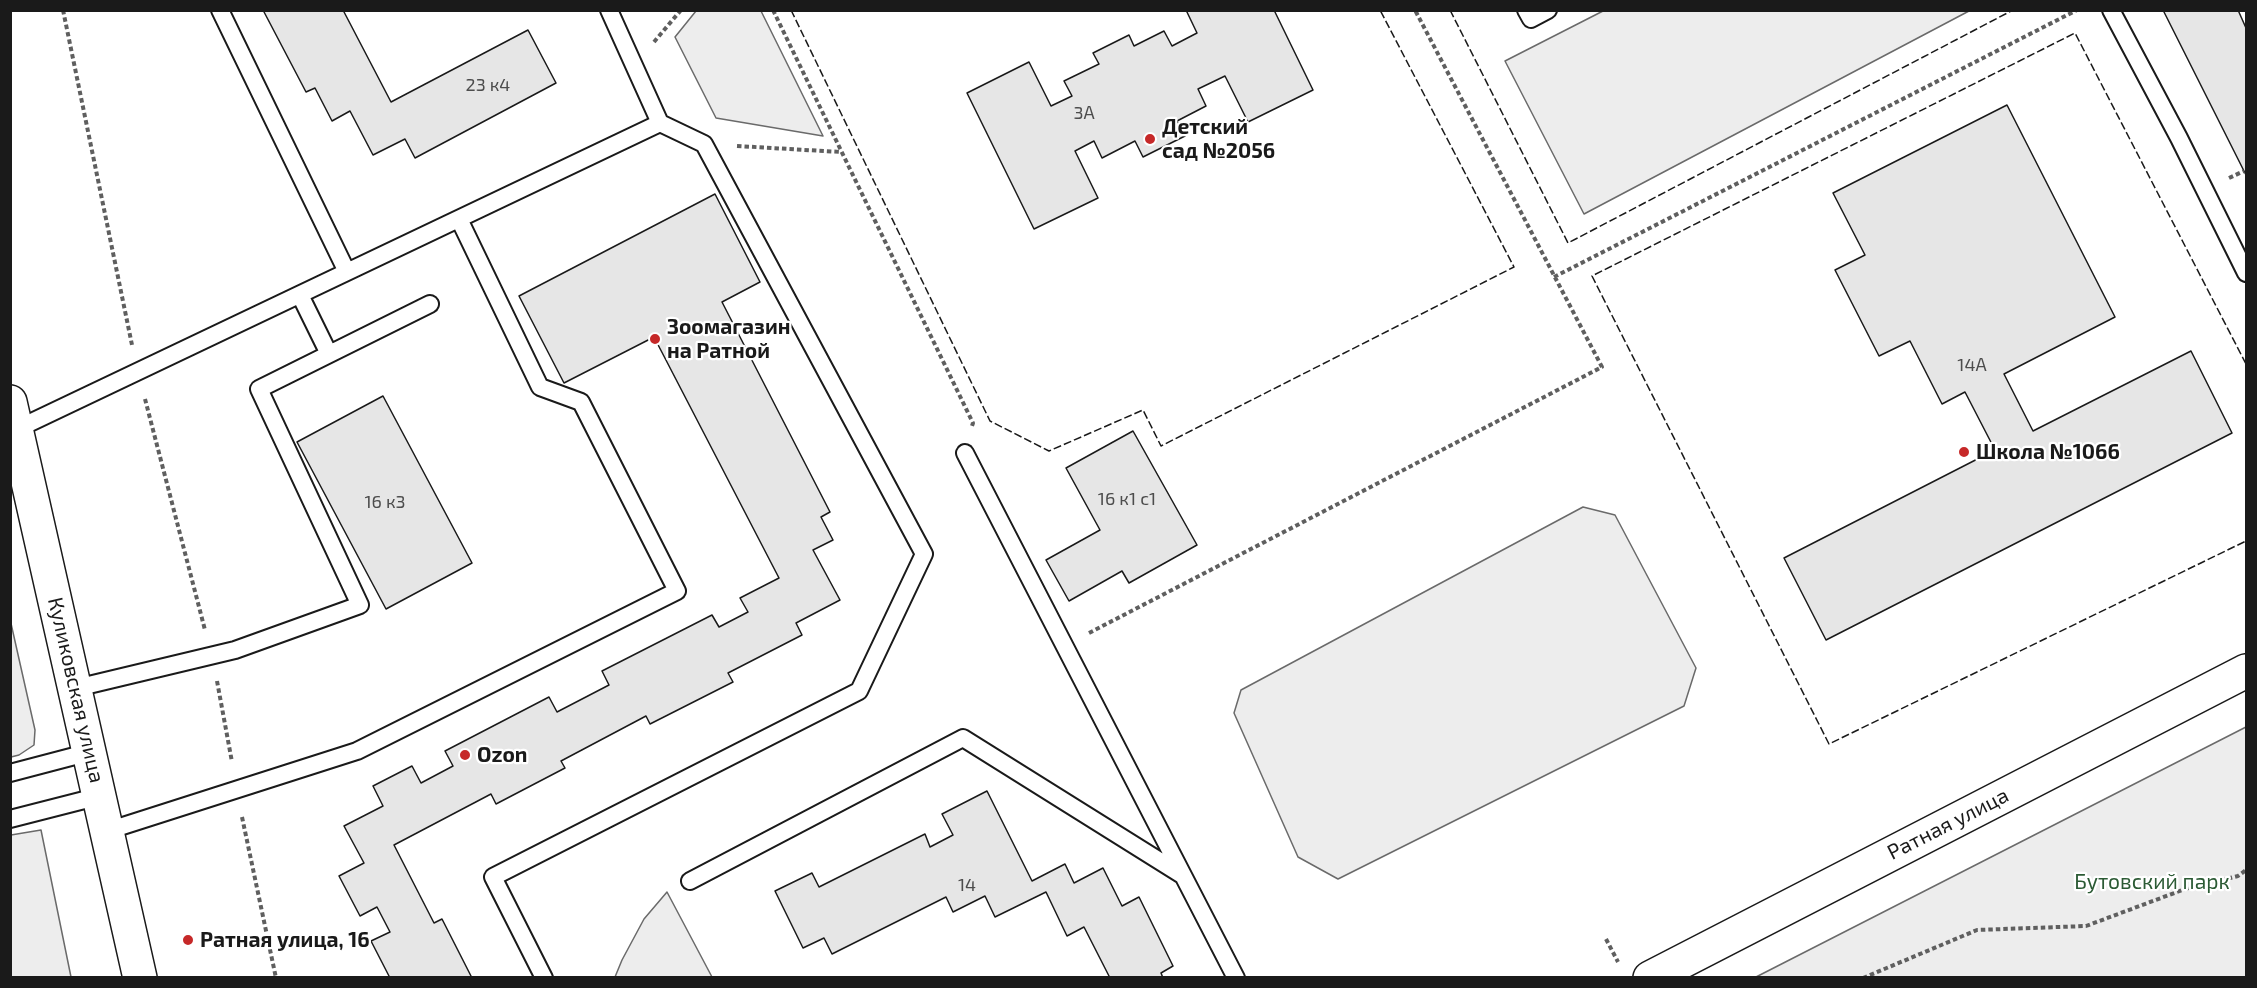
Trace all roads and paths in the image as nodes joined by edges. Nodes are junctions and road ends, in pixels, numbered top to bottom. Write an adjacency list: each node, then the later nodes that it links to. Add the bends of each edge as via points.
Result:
1 (63, 10): 22 (path)
2 (609, 10): 11 (lane)
3 (681, 10): 11 (path)
4 (773, 10): 14 (path)
5 (1415, 10): 18 (path)
6 (1526, 10): 7 (lane, via 1531,19)
7 (1548, 10)
8 (2078, 10): 18 (path)
9 (2111, 10): 17 (lane)
10 (222, 11): 16 (lane)
11 (634, 66): 12 (lane)
12 (660, 123): 13 (lane); 15 (lane)
13 (704, 144): 14 (path); 42 (lane, via 924,554 859,691 493,877)
14 (841, 152): 24 (path, via 973,423)
15 (459, 219): 16 (lane); 31 (lane, via 540,387 581,402 676,591 357,751)
16 (347, 273): 19 (lane)
17 (2247, 273)
18 (1554, 277): 25 (path, via 1602,368)
19 (300, 295): 21 (lane); 22 (lane)
20 (430, 304): 21 (lane)
21 (329, 354): 26 (lane, via 259,389 360,605)
22 (138, 372): 23 (lane); 26 (path)
23 (14, 416): 28 (street, Куликовская улица)
24 (965, 453): 25 (lane)
25 (1065, 646): 36 (lane)
26 (212, 655): 28 (lane); 31 (path)
27 (2247, 671): 44 (street, Ратная улица)
28 (76, 688): 29 (street, Куликовская улица)
29 (90, 752): 30 (lane); 32 (street, Куликовская улица)
30 (10, 773)
31 (237, 790): 34 (lane); 41 (path)
32 (100, 796): 33 (lane); 34 (street, Куликовская улица)
33 (10, 819)
34 (107, 831): 40 (street, Куликовская улица)
35 (2247, 870): 45 (path, via 2086,926 1977,930)
36 (1183, 876): 37 (lane, via 963,738); 43 (lane)
37 (690, 880)
38 (1605, 939): 39 (path)
39 (1619, 963)
40 (140, 978)
41 (276, 978)
42 (544, 978)
43 (1236, 978)
44 (1650, 978)
45 (1863, 978)

